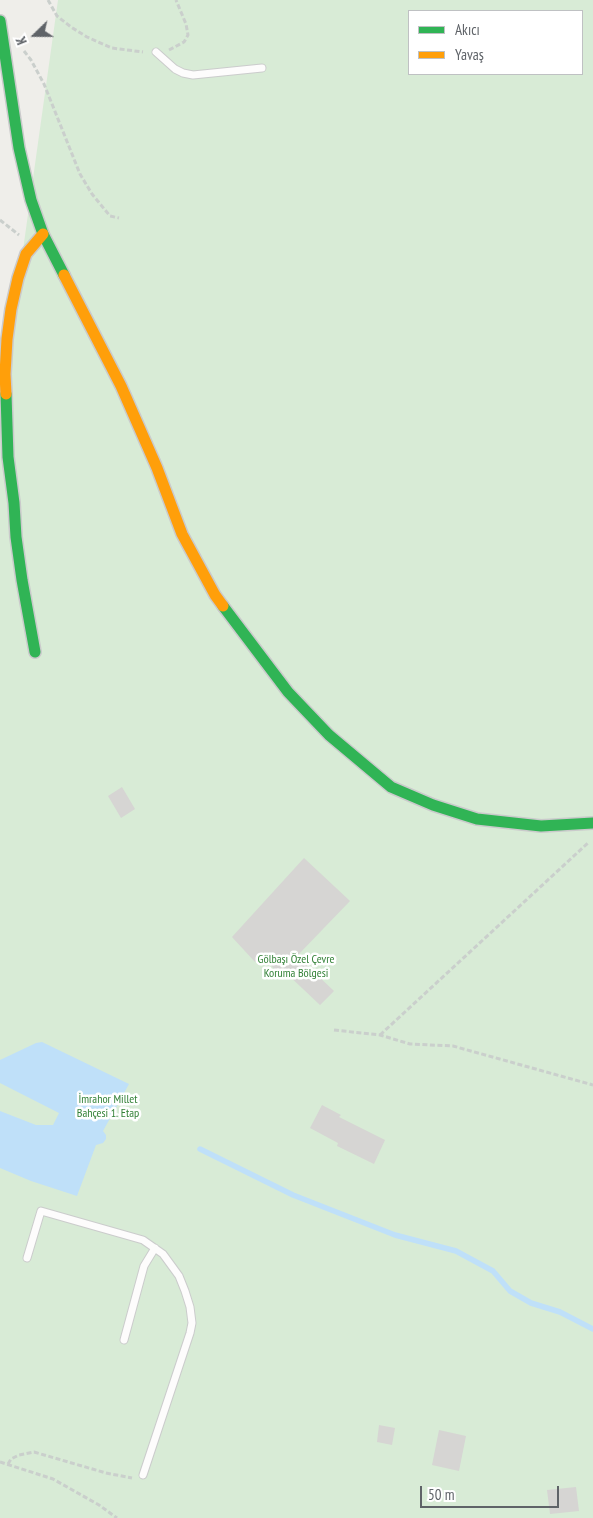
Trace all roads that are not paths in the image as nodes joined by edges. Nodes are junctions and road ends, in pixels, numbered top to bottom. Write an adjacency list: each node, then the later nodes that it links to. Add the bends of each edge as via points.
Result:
1 (0, 21): 4 (street, via 19,148)
2 (156, 52): 3 (lane, via 175,68 193,76)
3 (262, 68)
4 (43, 234): 5 (street, via 26,254 18,278 9,324 5,374 8,458 16,537); 6 (street, via 121,386 182,534 216,595 288,692 329,736 392,787 433,806 477,819 541,826)
5 (35, 652)
6 (593, 823)
7 (155, 1248): 8 (lane, via 143,1240 41,1211); 9 (lane, via 144,1266); 10 (lane, via 169,1261 183,1283 192,1323)
8 (27, 1258)
9 (124, 1340)
10 (143, 1475)

